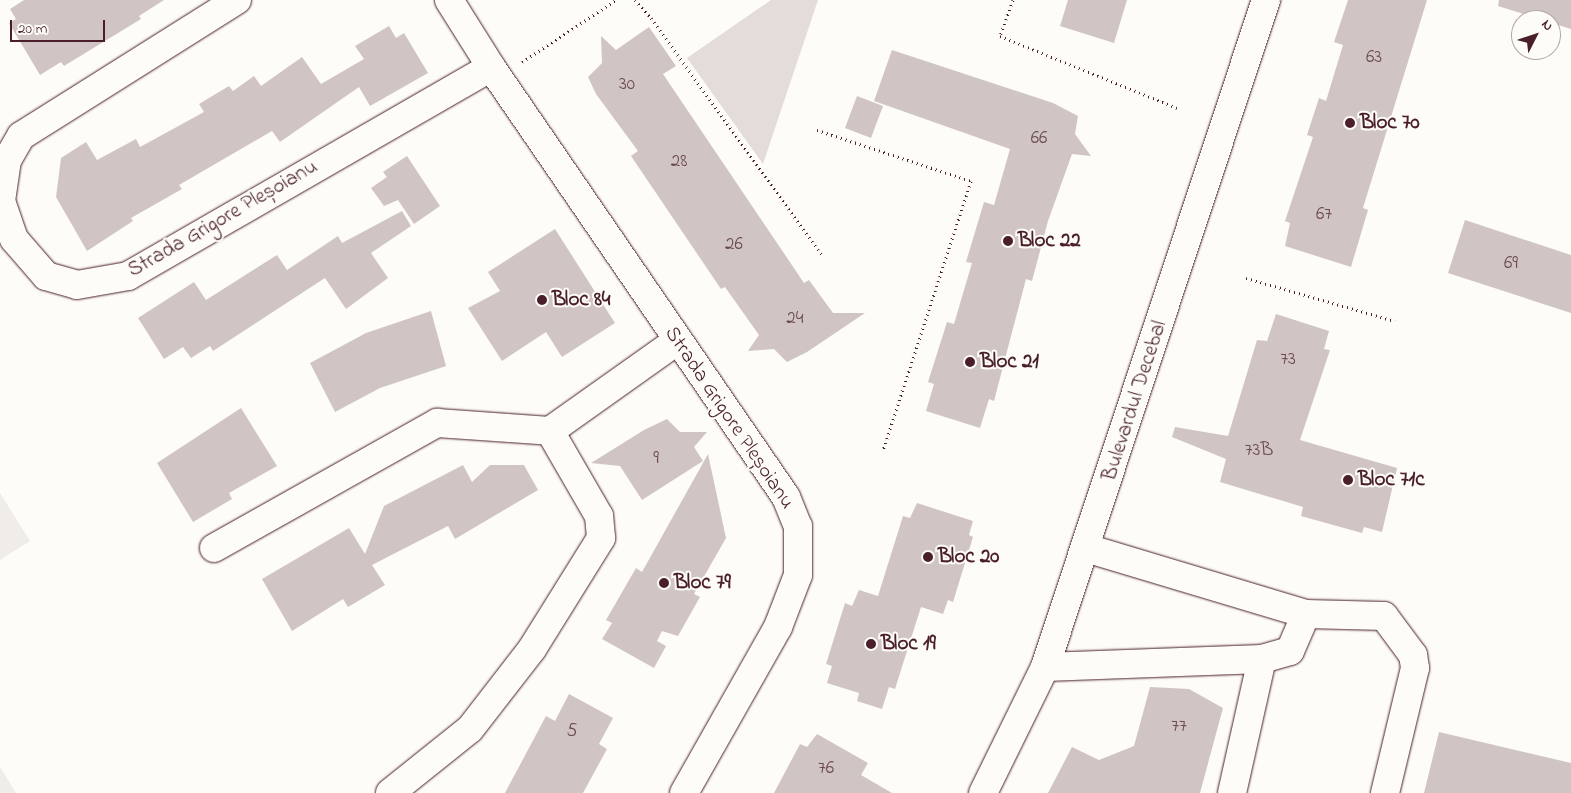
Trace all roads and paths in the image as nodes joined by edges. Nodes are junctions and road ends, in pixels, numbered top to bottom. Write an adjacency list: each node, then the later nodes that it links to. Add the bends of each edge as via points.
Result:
1 (237, 0): 7 (street, Strada Grigore Pleșoianu, via 21,136 7,160 0,202 14,239 46,276 77,285 128,276)
2 (449, 0): 7 (street, Strada Grigore Pleșoianu)
3 (616, 0): 7 (path)
4 (635, 0): 10 (path, via 652,18)
5 (1013, 0): 8 (path, via 1000,36)
6 (1266, 0): 17 (street, Bulevardul Decebal)
7 (495, 72): 13 (street, Strada Grigore Pleșoianu)
8 (1177, 108)
9 (817, 130): 15 (path, via 971,181)
10 (821, 254)
11 (1246, 278): 12 (path)
12 (1395, 321)
13 (678, 340): 14 (street); 22 (street, Strada Grigore Pleșoianu, via 786,496 798,526 801,550 798,575 778,627)
14 (550, 430): 16 (street, via 436,423); 21 (street, via 600,516 600,538 532,649 470,729)
15 (883, 451)
16 (214, 548)
17 (1086, 548): 18 (street); 20 (street, Bulevardul Decebal)
18 (1306, 614): 19 (street, via 1290,651); 25 (street, via 1384,616 1413,655 1416,668)
19 (1262, 659): 20 (street); 24 (street)
20 (1045, 667): 23 (street, Bulevardul Decebal)
21 (390, 793)
22 (684, 793)
23 (984, 793)
24 (1232, 793)
25 (1385, 793)

